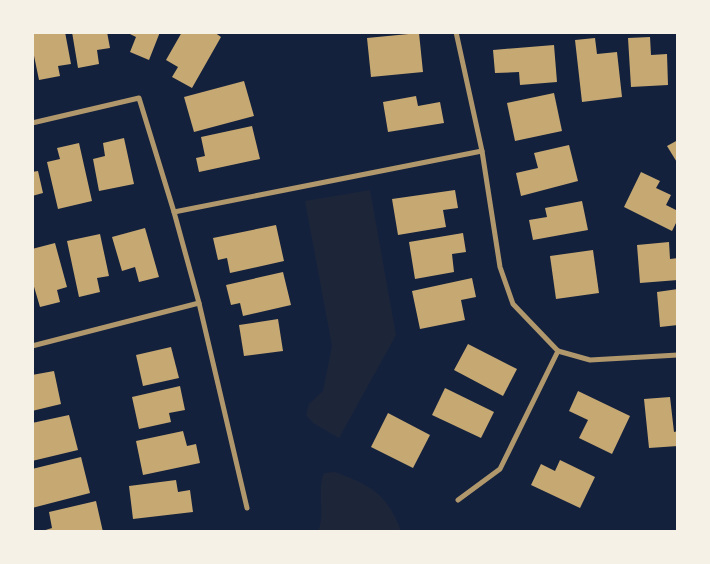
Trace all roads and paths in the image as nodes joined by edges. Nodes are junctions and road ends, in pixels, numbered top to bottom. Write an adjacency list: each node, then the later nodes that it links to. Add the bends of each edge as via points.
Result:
1 (456, 32): 3 (street)
2 (32, 123): 4 (street, via 139,98)
3 (482, 151): 4 (street); 7 (street, via 500,267 513,304)
4 (174, 212): 5 (street)
5 (199, 303): 6 (street); 10 (street)
6 (32, 346)
7 (558, 351): 8 (street, via 590,360); 9 (street, via 500,470)
8 (678, 355)
9 (458, 500)
10 (247, 508)

